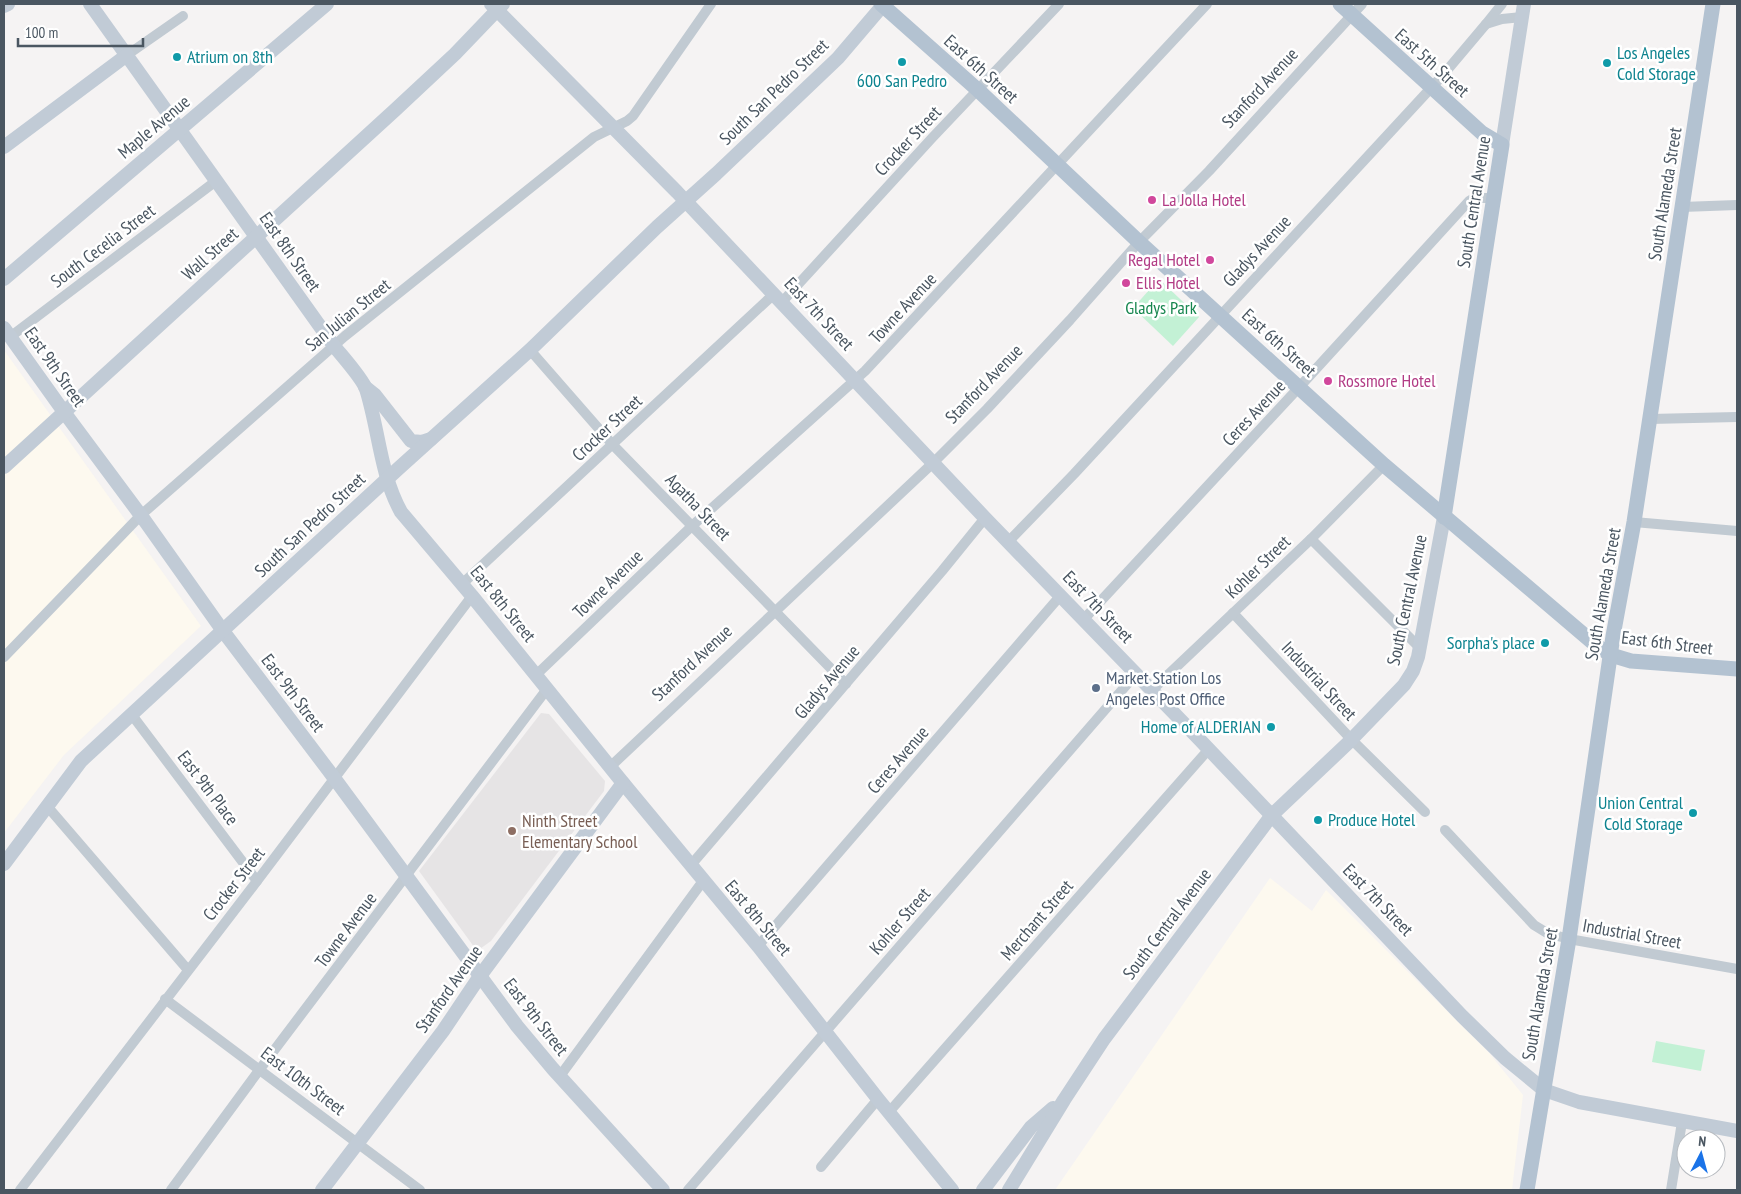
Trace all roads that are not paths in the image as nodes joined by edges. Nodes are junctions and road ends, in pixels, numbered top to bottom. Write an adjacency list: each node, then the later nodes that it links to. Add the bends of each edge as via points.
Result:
1 (8, 4): 11 (main road)
2 (90, 4): 17 (main road, East 8th Street)
3 (327, 4): 21 (main road, Maple Avenue)
4 (711, 4): 20 (street, San Julian Street, via 633,116)
5 (882, 4): 19 (main road, East 6th Street); 27 (main road, South San Pedro Street, via 838,58)
6 (1059, 4): 19 (street, Crocker Street)
7 (1207, 4): 24 (street, Towne Avenue)
8 (1340, 4): 13 (main road, East 5th Street)
9 (1502, 4): 16 (street, Gladys Avenue)
10 (1713, 4): 29 (main road, South Alameda Street)
11 (4, 6)
12 (498, 6): 20 (main road, East 7th Street); 30 (main road, Wall Street, via 455,54)
13 (1357, 9): 18 (main road, East 5th Street); 31 (street, Stanford Avenue)
14 (1523, 10): 16 (street); 22 (main road, South Central Avenue)
15 (183, 16): 17 (street)
16 (1486, 24): 18 (street, Gladys Avenue)
17 (127, 55): 21 (main road, East 8th Street); 23 (main road)
18 (1430, 88): 22 (main road, East 5th Street, via 1482,133); 34 (street, Gladys Avenue)
19 (979, 91): 24 (main road, East 6th Street); 33 (street, Crocker Street)
20 (612, 128): 27 (main road, East 7th Street); 36 (street, San Julian Street, via 594,137)
21 (180, 129): 25 (main road, East 8th Street); 32 (main road, Maple Avenue)
22 (1502, 145): 26 (main road, South Central Avenue)
23 (4, 147)
24 (1056, 164): 31 (main road, East 6th Street); 38 (street, Towne Avenue, via 925,309)
25 (216, 181): 30 (main road, East 8th Street); 35 (street, South Cecelia Street)
26 (1493, 198): 40 (street, Ceres Avenue, via 1469,201); 51 (main road, South Central Avenue)
27 (686, 202): 33 (main road, East 7th Street); 37 (main road, South San Pedro Street)
28 (1737, 205): 29 (street)
29 (1682, 207): 43 (main road, South Alameda Street)
30 (256, 237): 36 (main road, East 8th Street); 41 (main road, Wall Street)
31 (1139, 242): 34 (main road, East 6th Street); 46 (street, Stanford Avenue, via 987,410)
32 (4, 279)
33 (778, 298): 38 (main road, East 7th Street); 45 (street, Crocker Street)
34 (1220, 315): 40 (main road, East 6th Street); 57 (street, Gladys Avenue)
35 (7, 332): 41 (main road, East 9th Street)
36 (334, 346): 39 (main road, East 8th Street); 50 (street, San Julian Street)
37 (530, 350): 44 (main road, South San Pedro Street); 45 (street, Agatha Street)
38 (855, 380): 46 (main road, East 7th Street); 54 (street, Towne Avenue)
39 (365, 387): 44 (main road, via 376,395 411,441); 49 (main road, East 8th Street)
40 (1300, 387): 47 (main road, East 6th Street); 63 (street, Ceres Avenue)
41 (64, 412): 48 (main road, Wall Street); 50 (main road, East 9th Street)
42 (1737, 418): 43 (street)
43 (1650, 420): 53 (main road, South Alameda Street)
44 (432, 439): 49 (main road, South San Pedro Street)
45 (613, 445): 54 (street, Agatha Street); 58 (street, Crocker Street)
46 (934, 462): 52 (main road, East 7th Street); 61 (street, Stanford Avenue)
47 (1384, 465): 51 (main road, East 6th Street); 56 (street, Kohler Street)
48 (4, 467)
49 (387, 479): 58 (main road, East 8th Street, via 401,512); 64 (main road, South San Pedro Street)
50 (141, 515): 64 (main road, East 9th Street); 67 (street, San Julian Street)
51 (1444, 517): 65 (main road, South Central Avenue); 66 (main road, East 6th Street, via 1568,623)
52 (985, 518): 57 (main road, East 7th Street); 71 (street, Gladys Avenue)
53 (1634, 522): 55 (street); 66 (main road, South Alameda Street)
54 (693, 525): 61 (street, Agatha Street); 70 (street, Towne Avenue)
55 (1737, 531)
56 (1311, 539): 62 (street, Kohler Street); 65 (street)
57 (1008, 542): 59 (main road, East 7th Street)
58 (462, 584): 60 (main road, East 8th Street)
59 (1061, 595): 63 (main road, East 7th Street); 90 (street, Ceres Avenue)
60 (472, 596): 70 (main road, East 8th Street); 78 (street, Crocker Street)
61 (775, 611): 71 (street, Agatha Street); 77 (street, Stanford Avenue)
62 (1233, 613): 73 (street, Kohler Street); 75 (street, Industrial Street)
63 (1084, 619): 69 (main road, East 7th Street)
64 (223, 631): 74 (main road, South San Pedro Street); 78 (main road, East 9th Street)
65 (1419, 647): 75 (main road, South Central Avenue, via 1413,671 1404,685)
66 (1611, 655): 68 (main road, East 6th Street, via 1631,660); 89 (main road, South Alameda Street)
67 (4, 657)
68 (1737, 669)
69 (1136, 674): 73 (main road, East 7th Street); 95 (street, Kohler Street)
70 (536, 675): 72 (main road, East 8th Street)
71 (846, 684): 85 (street, Gladys Avenue)
72 (547, 689): 77 (main road, East 8th Street); 86 (street, Towne Avenue)
73 (1152, 690): 76 (main road, East 7th Street)
74 (132, 715): 80 (main road, South San Pedro Street, via 81,761); 87 (street, East 9th Place)
75 (1351, 739): 81 (street, Industrial Street); 82 (main road, South Central Avenue)
76 (1209, 749): 82 (main road, East 7th Street); 101 (street, Merchant Street)
77 (610, 767): 79 (main road, East 8th Street)
78 (334, 778): 86 (main road, East 9th Street); 87 (street, Crocker Street)
79 (622, 784): 85 (main road, East 8th Street); 93 (main road, Stanford Avenue)
80 (47, 806): 84 (main road, South San Pedro Street); 92 (street)
81 (1425, 812)
82 (1272, 815): 98 (main road, East 7th Street, via 1462,1016); 100 (main road, South Central Avenue, via 1104,1039)
83 (1445, 830): 89 (street, Industrial Street, via 1534,925 1547,933)
84 (4, 864)
85 (691, 865): 88 (main road, East 8th Street)
86 (406, 877): 93 (main road, East 9th Street); 96 (street, Towne Avenue)
87 (257, 881): 92 (street, Crocker Street)
88 (703, 881): 90 (main road, East 8th Street); 97 (street)
89 (1569, 939): 91 (street, Industrial Street); 98 (main road, South Alameda Street)
90 (758, 946): 95 (main road, East 8th Street)
91 (1737, 969)
92 (188, 970): 94 (street, Crocker Street)
93 (480, 976): 97 (main road, East 9th Street); 104 (main road, Stanford Avenue, via 443,1031)
94 (165, 999): 96 (street, East 10th Street); 106 (street, Crocker Street)
95 (826, 1032): 99 (main road, East 8th Street); 111 (street, Kohler Street)
96 (260, 1069): 104 (street, East 10th Street); 107 (street, Towne Avenue)
97 (560, 1076): 110 (main road, East 9th Street)
98 (1544, 1090): 102 (main road, East 7th Street, via 1579,1102); 115 (main road, South Alameda Street)
99 (878, 1099): 101 (main road, East 8th Street); 105 (street)
100 (1064, 1100): 113 (main road, via 1031,1127); 114 (main road, South Central Avenue)
101 (889, 1112): 112 (main road, East 8th Street)
102 (1682, 1122): 103 (main road, East 7th Street); 116 (street)
103 (1737, 1131)
104 (358, 1142): 108 (main road, Stanford Avenue); 109 (street, East 10th Street)
105 (820, 1167)
106 (20, 1190)
107 (172, 1190)
108 (322, 1190)
109 (420, 1190)
110 (663, 1190)
111 (688, 1190)
112 (952, 1190)
113 (983, 1190)
114 (1009, 1190)
115 (1527, 1190)
116 (1671, 1190)

